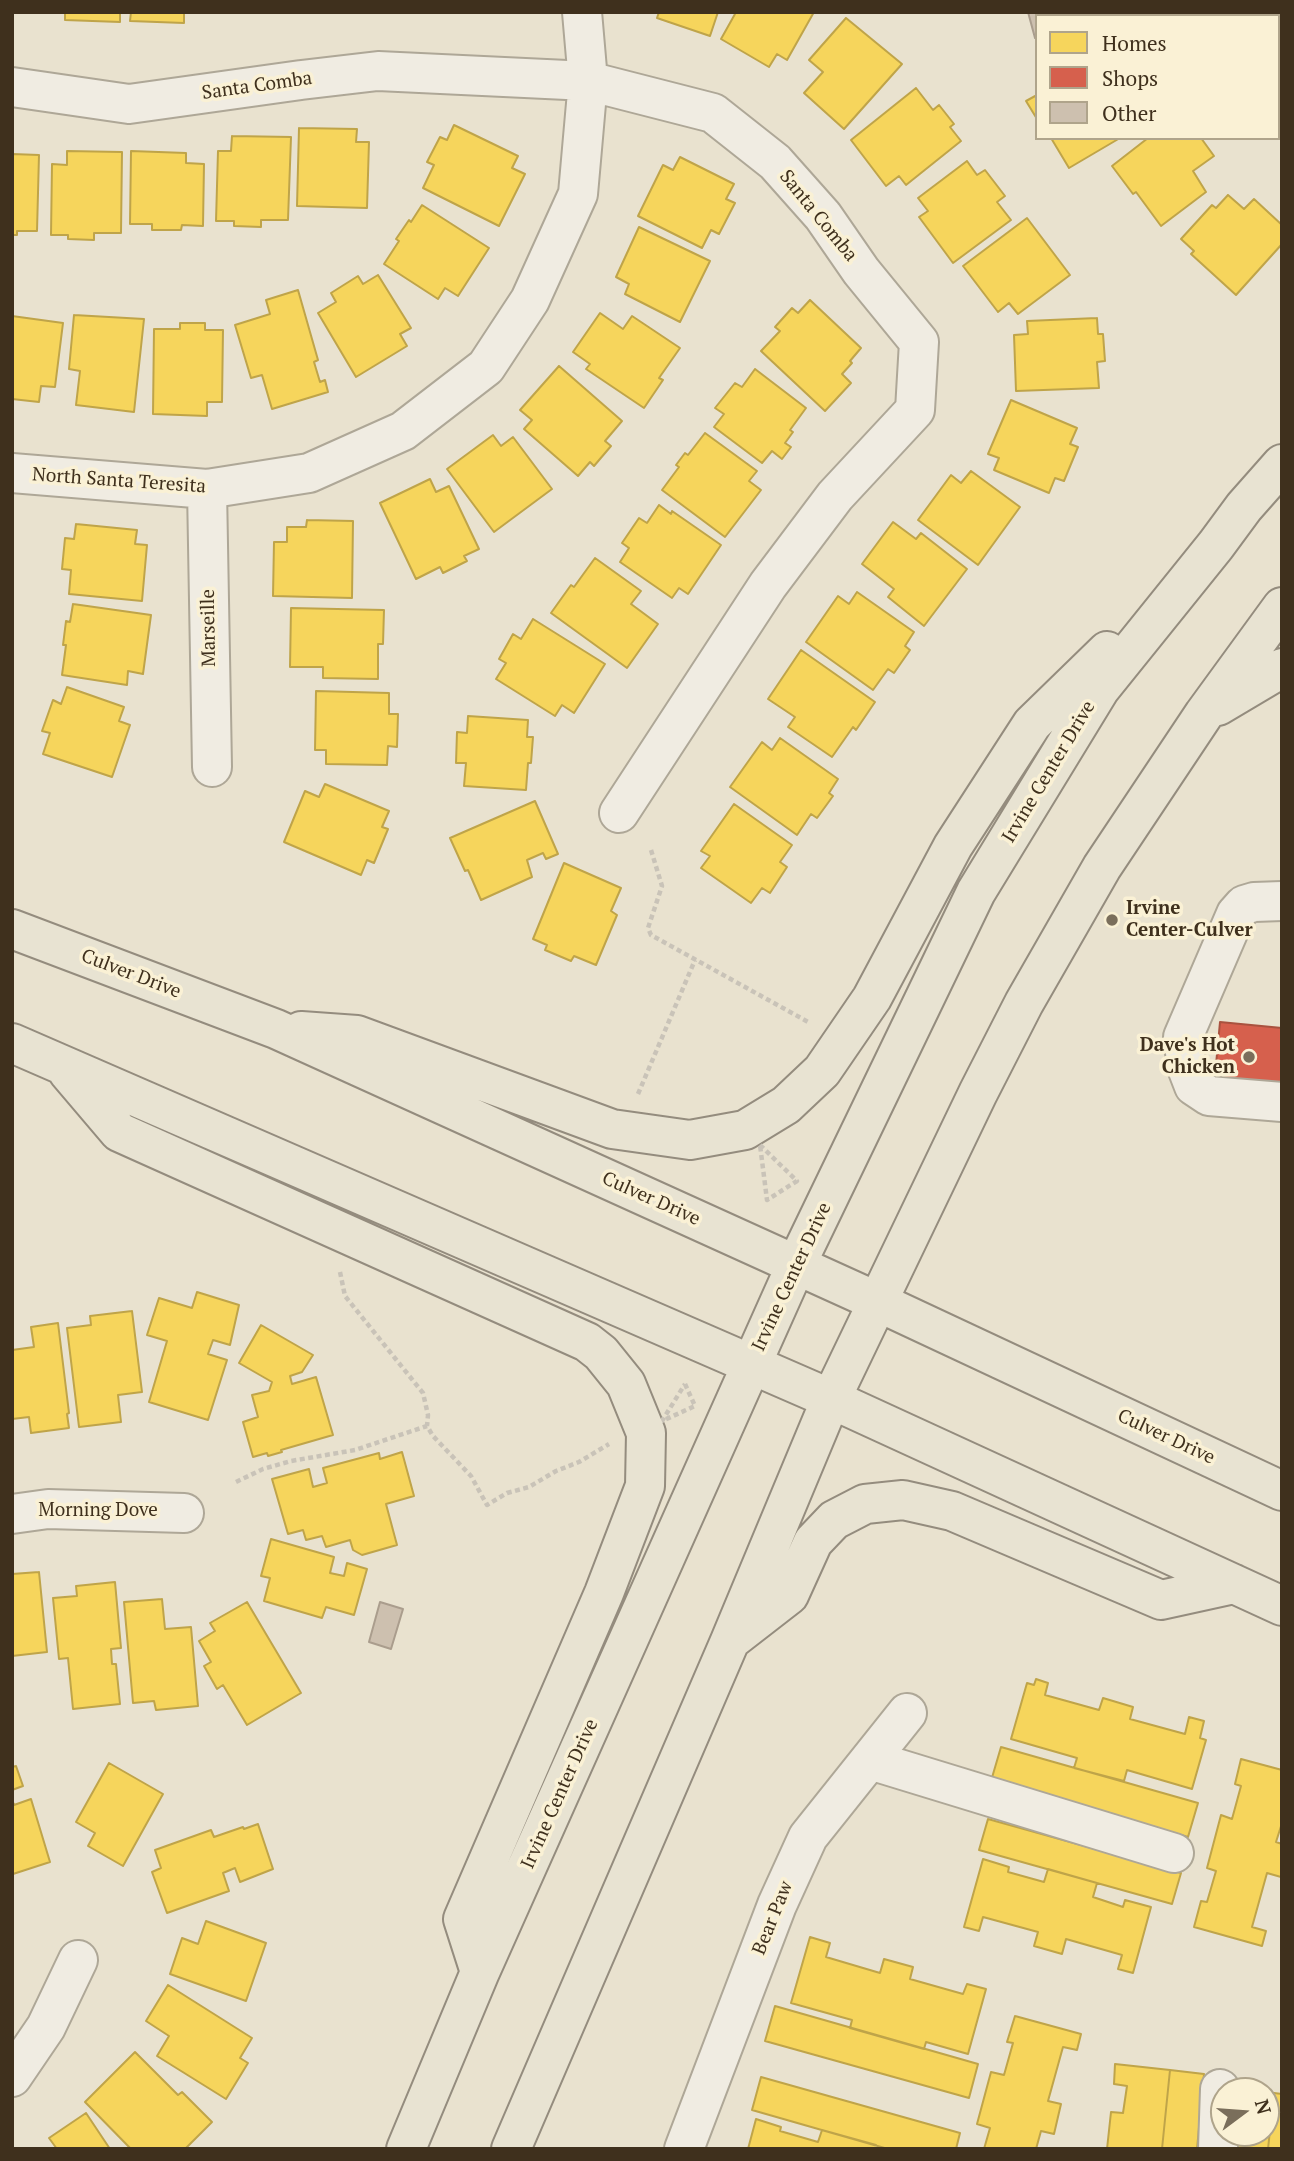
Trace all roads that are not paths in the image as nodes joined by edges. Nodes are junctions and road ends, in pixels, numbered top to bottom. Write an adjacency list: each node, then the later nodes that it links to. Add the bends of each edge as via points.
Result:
1 (582, 12): 2 (street, North Santa Teresita)
2 (589, 81): 3 (street, Santa Comba, via 378,71 129,104); 6 (street, North Santa Teresita, via 578,194 530,300 486,367 403,430 309,473); 12 (street, Santa Comba, via 713,113 775,162 823,216 919,342 915,410 835,496 768,585)
3 (12, 87)
4 (1282, 464): 7 (main road, Irvine Center Drive)
5 (12, 473): 6 (street, North Santa Teresita)
6 (207, 489): 11 (street, Marseille)
7 (1216, 544): 15 (main road, via 1032,724 953,846 872,998 822,1071 786,1105 745,1130 690,1139 611,1129 358,1035); 19 (main road, Irvine Center Drive, via 1100,689 976,892)
8 (1282, 607): 10 (main road)
9 (1282, 668): 10 (main road)
10 (1204, 714): 20 (main road, via 1102,867 1037,980)
11 (212, 767)
12 (620, 813)
13 (1282, 901): 18 (street, via 1254,902 1236,914 1183,1037 1194,1086 1209,1096)
14 (12, 929): 15 (main road, Culver Drive)
15 (276, 1029): 19 (main road, Culver Drive)
16 (12, 1043): 17 (main road)
17 (62, 1065): 21 (main road); 33 (main road, via 119,1132 587,1342 626,1384 646,1433 645,1486 604,1593 463,1919)
18 (1282, 1102)
19 (796, 1265): 20 (main road, Culver Drive); 21 (main road, Irvine Center Drive)
20 (878, 1302): 22 (main road); 23 (main road, Culver Drive)
21 (752, 1364): 22 (main road); 33 (main road, Irvine Center Drive)
22 (831, 1399): 26 (main road); 28 (main road)
23 (1282, 1491)
24 (184, 1513): 25 (street, Morning Dove, via 48,1509)
25 (12, 1514)
26 (1234, 1584): 27 (main road); 28 (main road, via 1160,1600 952,1511 903,1500 865,1504 834,1520 813,1542 789,1595)
27 (1282, 1606)
28 (730, 1641): 36 (main road)
29 (908, 1713): 30 (street, Bear Paw)
30 (870, 1760): 31 (street); 37 (street, Bear Paw, via 808,1837 777,1905)
31 (1174, 1853)
32 (78, 1960): 34 (street, via 46,2027)
33 (480, 1972): 35 (main road, Irvine Center Drive)
34 (12, 2077)
35 (406, 2149)
36 (511, 2149)
37 (684, 2149)

